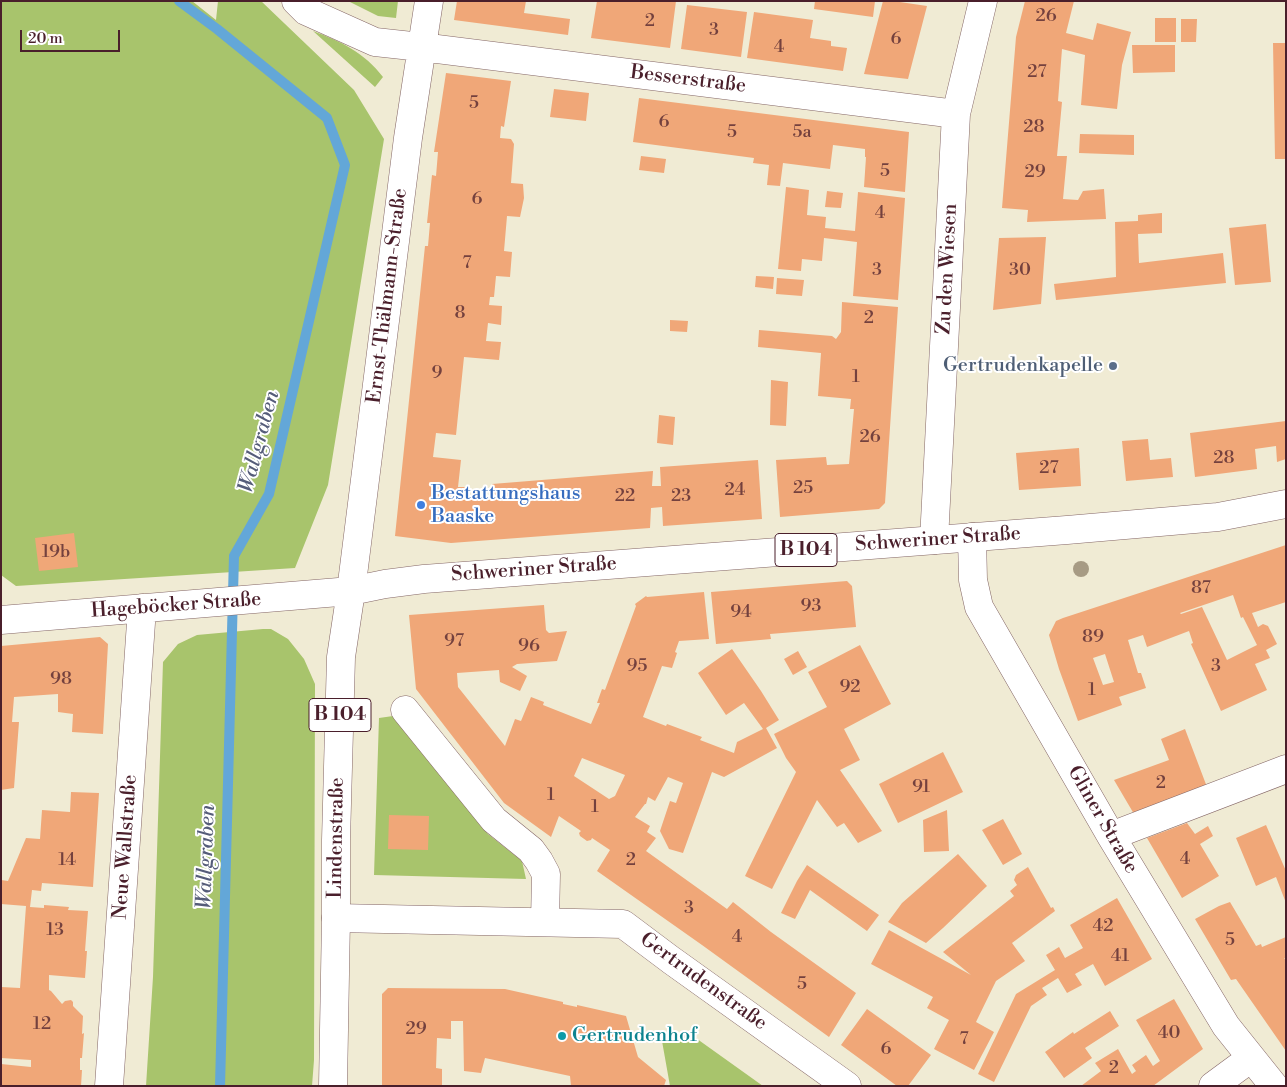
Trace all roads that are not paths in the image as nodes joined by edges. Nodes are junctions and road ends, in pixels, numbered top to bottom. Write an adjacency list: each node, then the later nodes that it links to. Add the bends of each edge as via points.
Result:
1 (296, 1): 4 (street, Besserstraße, via 306,11 374,42)
2 (428, 1): 4 (street, Ernst-Thälmann-Straße)
3 (983, 1): 5 (street, Zu den Wiesen)
4 (421, 47): 5 (street, Besserstraße); 9 (street, Ernst-Thälmann-Straße)
5 (956, 114): 8 (street, Zu den Wiesen)
6 (1286, 504): 7 (street, Schweriner Straße / B 104, via 1218,517)
7 (972, 537): 8 (street, Schweriner Straße / B 104); 14 (street, Gliner Straße, via 973,580 979,607)
8 (934, 540): 9 (street, Schweriner Straße / B 104, via 424,579)
9 (350, 591): 10 (street, Hageböcker Straße); 15 (street, Lindenstraße / B 104, via 341,657)
10 (142, 608): 11 (street, Hageböcker Straße); 18 (street, Neue Wallstraße)
11 (1, 620)
12 (405, 710): 16 (street, via 494,820 531,850 539,861 546,874)
13 (1286, 769): 14 (street)
14 (1111, 836): 17 (street, Gliner Straße, via 1226,1026)
15 (336, 918): 16 (street, Gertrudenstraße); 19 (street, Lindenstraße / B 104)
16 (546, 922): 20 (street, Gertrudenstraße, via 623,924)
17 (1251, 1058): 21 (street); 22 (street, Gliner Straße)
18 (109, 1086)
19 (333, 1086)
20 (848, 1086)
21 (1213, 1086)
22 (1274, 1086)

